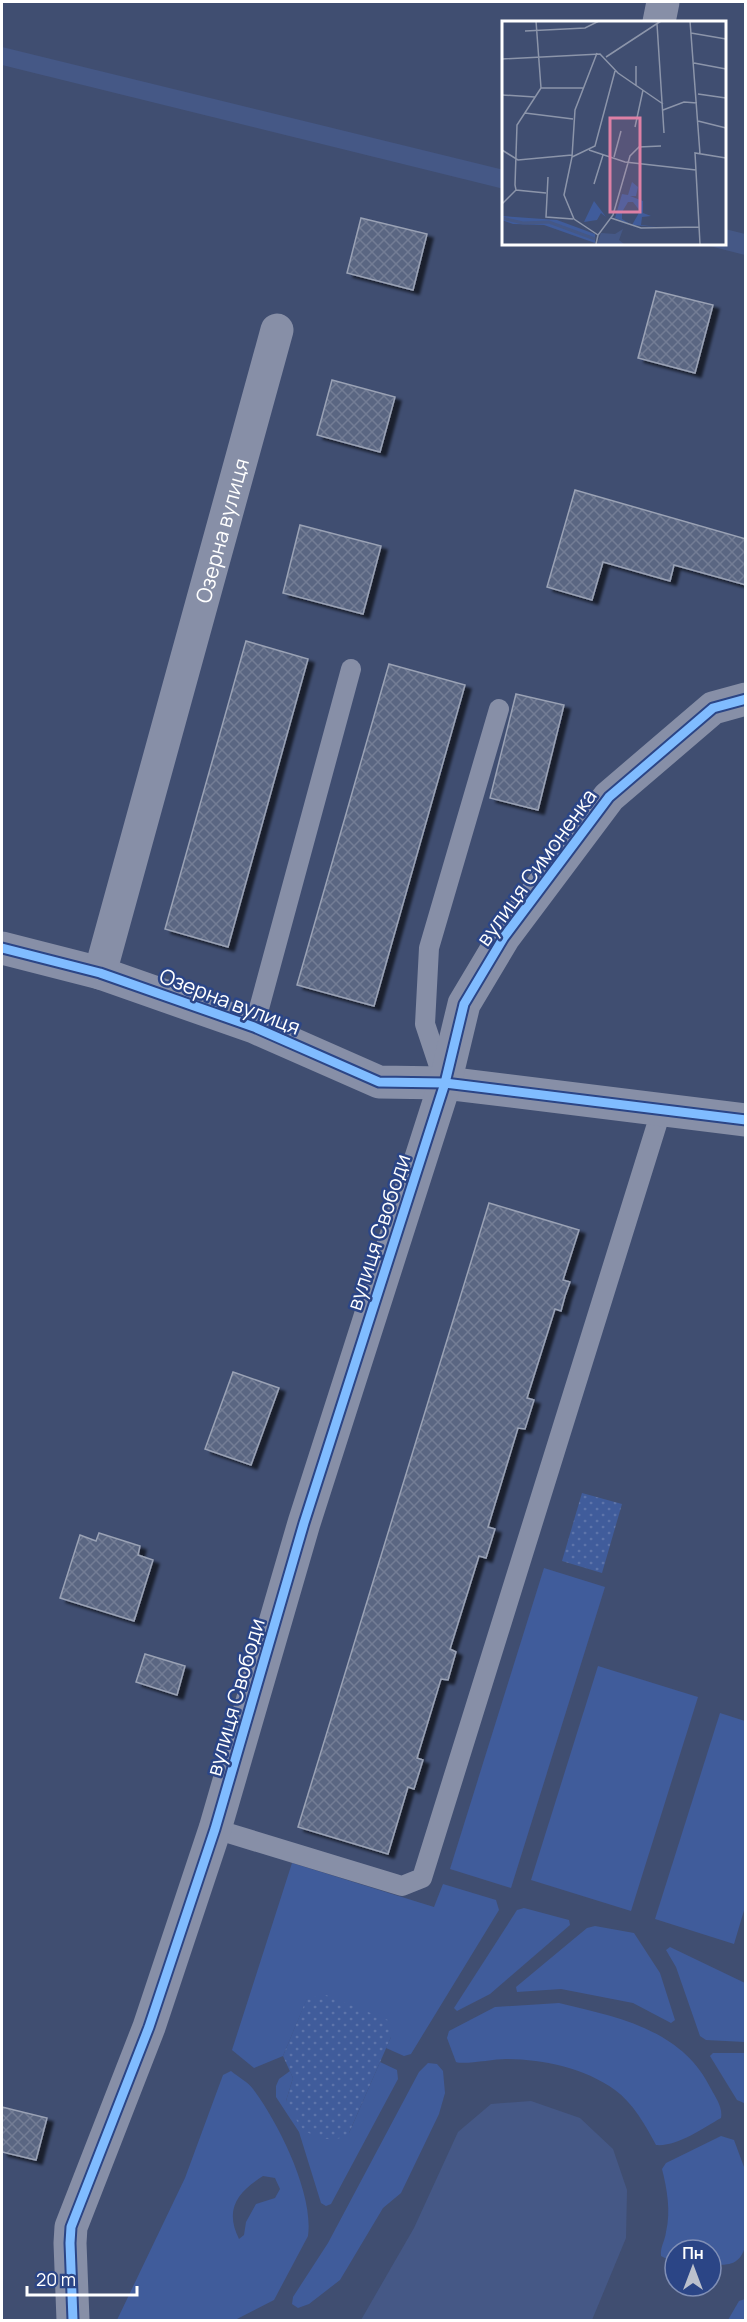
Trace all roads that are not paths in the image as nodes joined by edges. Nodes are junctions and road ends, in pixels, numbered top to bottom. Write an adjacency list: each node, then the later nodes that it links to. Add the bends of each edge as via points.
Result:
1 (663, 2): 2 (street)
2 (659, 21)
3 (277, 330): 8 (street, Озерна вулиця)
4 (351, 669): 9 (lane)
5 (746, 699): 10 (street, вулиця Симоненка, via 713,708 609,797 504,937 464,1004)
6 (499, 709): 10 (lane, via 429,948 425,1024)
7 (2, 948): 8 (street, Озерна вулиця)
8 (100, 973): 9 (street, Озерна вулиця)
9 (254, 1027): 10 (street, Озерна вулиця, via 379,1082)
10 (445, 1083): 11 (street, Озерна вулиця); 13 (street, вулиця Свободи, via 308,1512)
11 (662, 1108): 12 (street, Озерна вулиця); 13 (lane, via 422,1878 402,1886)
12 (746, 1120)
13 (215, 1829): 14 (street, вулиця Свободи, via 149,2027 72,2227)
14 (73, 2320)

